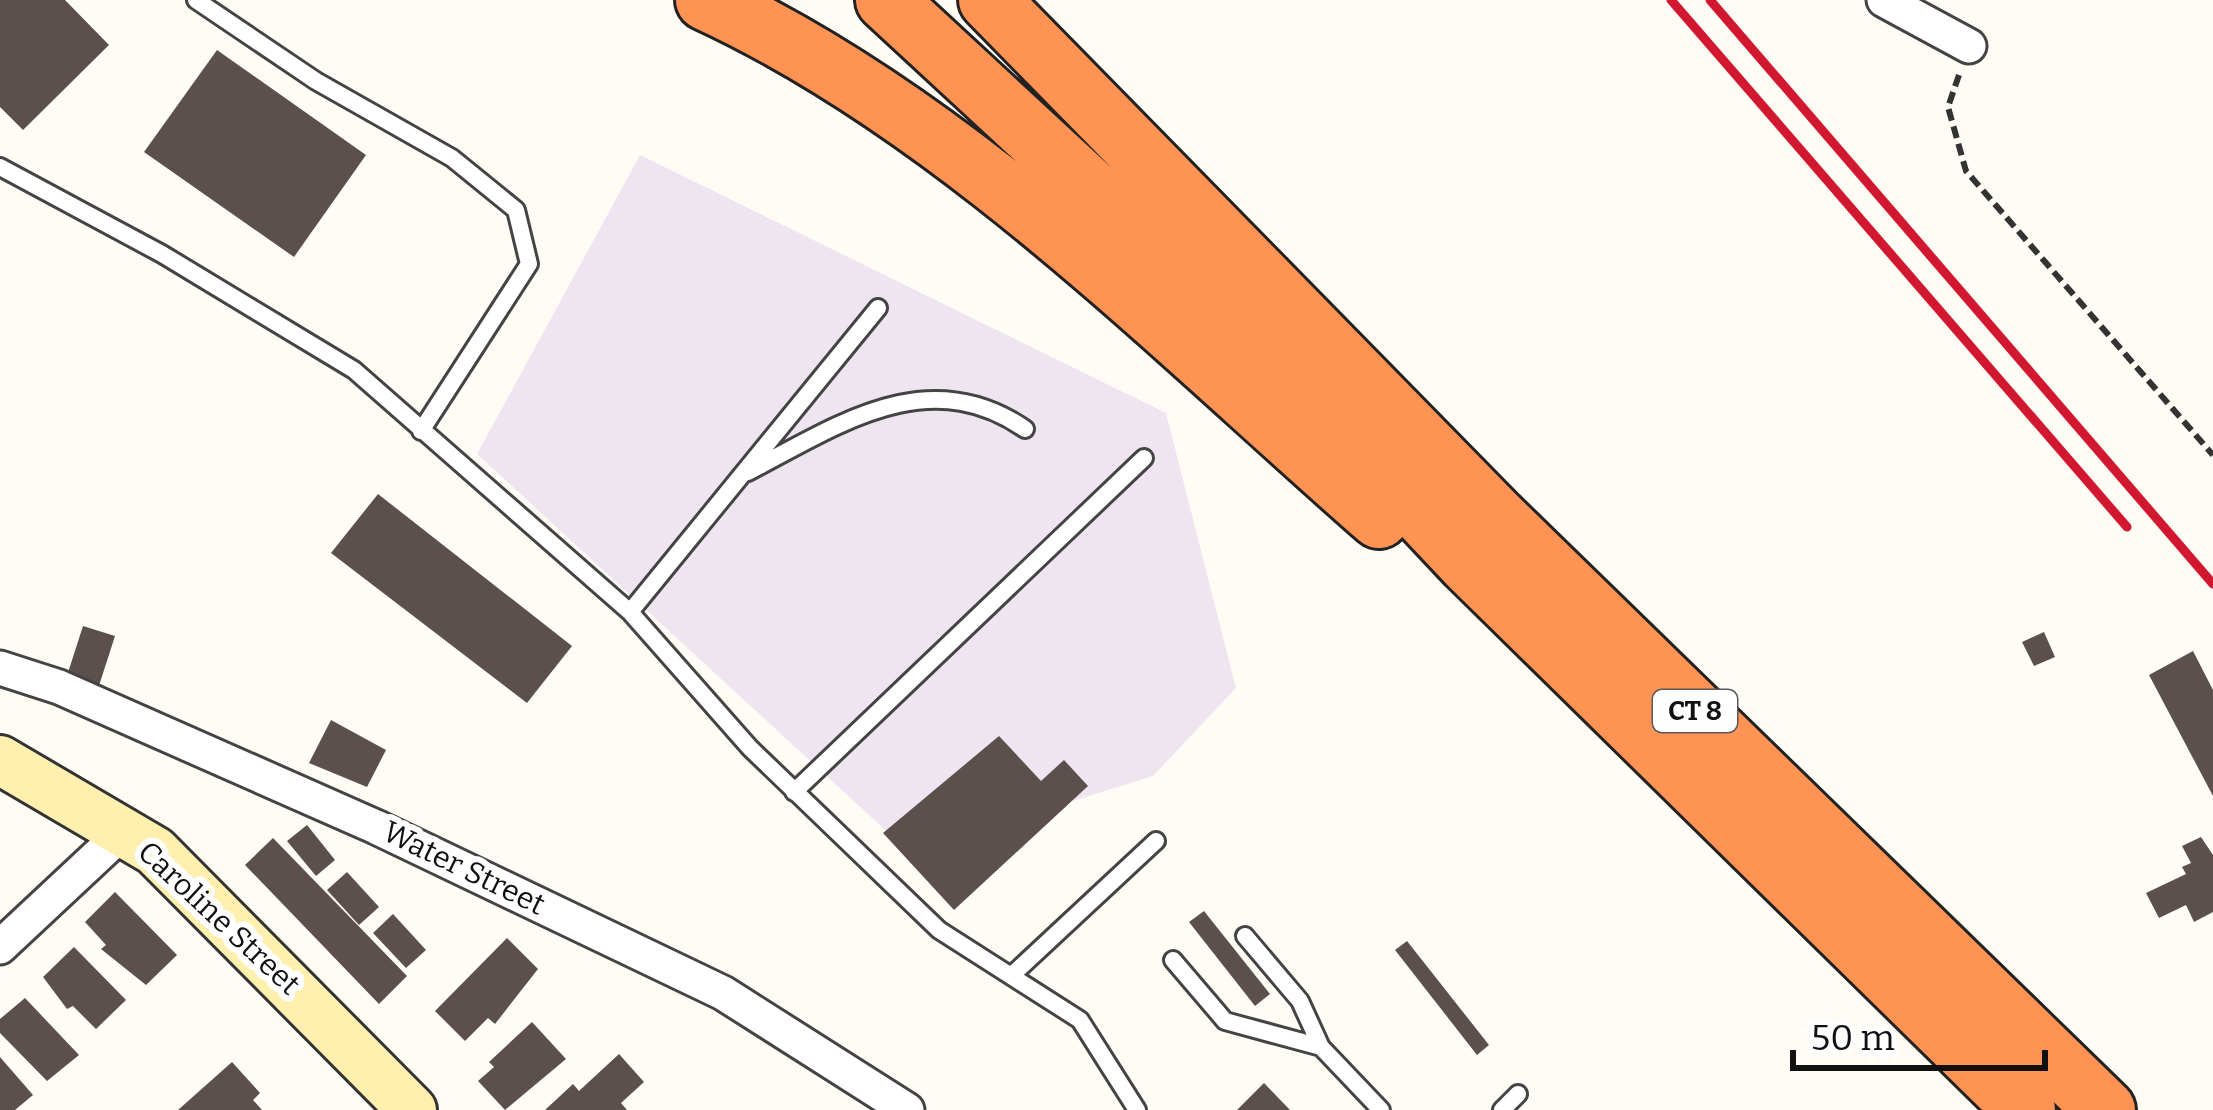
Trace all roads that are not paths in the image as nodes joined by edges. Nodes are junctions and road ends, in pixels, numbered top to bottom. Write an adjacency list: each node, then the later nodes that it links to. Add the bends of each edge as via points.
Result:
1 (196, 0): 10 (lane, via 452,158 516,210 529,264)
2 (706, 0): 20 (highway, via 880,97 1020,204)
3 (886, 0): 20 (highway, CT 8, via 1288,372)
4 (989, 0): 16 (highway, CT 8)
5 (1884, 0): 6 (street)
6 (1969, 46)
7 (0, 167): 10 (lane, via 354,370)
8 (878, 308): 12 (lane)
9 (1025, 429): 12 (lane, via 965,400 922,399 858,415)
10 (421, 431): 13 (lane)
11 (1144, 458): 17 (lane)
12 (742, 475): 13 (lane)
13 (630, 612): 17 (lane)
14 (0, 668): 28 (street, Water Street, via 376,826 723,992)
15 (0, 760): 18 (main road, Caroline Street)
16 (1768, 782): 33 (highway, CT 8); 34 (highway)
17 (794, 792): 24 (lane, via 939,930)
18 (123, 832): 22 (street); 27 (main road, Caroline Street, via 171,866)
19 (1156, 842): 24 (lane)
20 (1769, 860): 32 (highway, CT 8)
21 (1246, 936): 25 (lane, via 1300,1001)
22 (0, 947)
23 (1173, 960): 25 (lane, via 1225,1021)
24 (1011, 976): 29 (lane, via 1080,1020)
25 (1321, 1047): 30 (lane)
26 (1518, 1094): 31 (lane)
27 (412, 1110)
28 (907, 1110)
29 (1137, 1110)
30 (1382, 1110)
31 (1502, 1110)
32 (2025, 1110)
33 (2105, 1110)
34 (2140, 1110)

